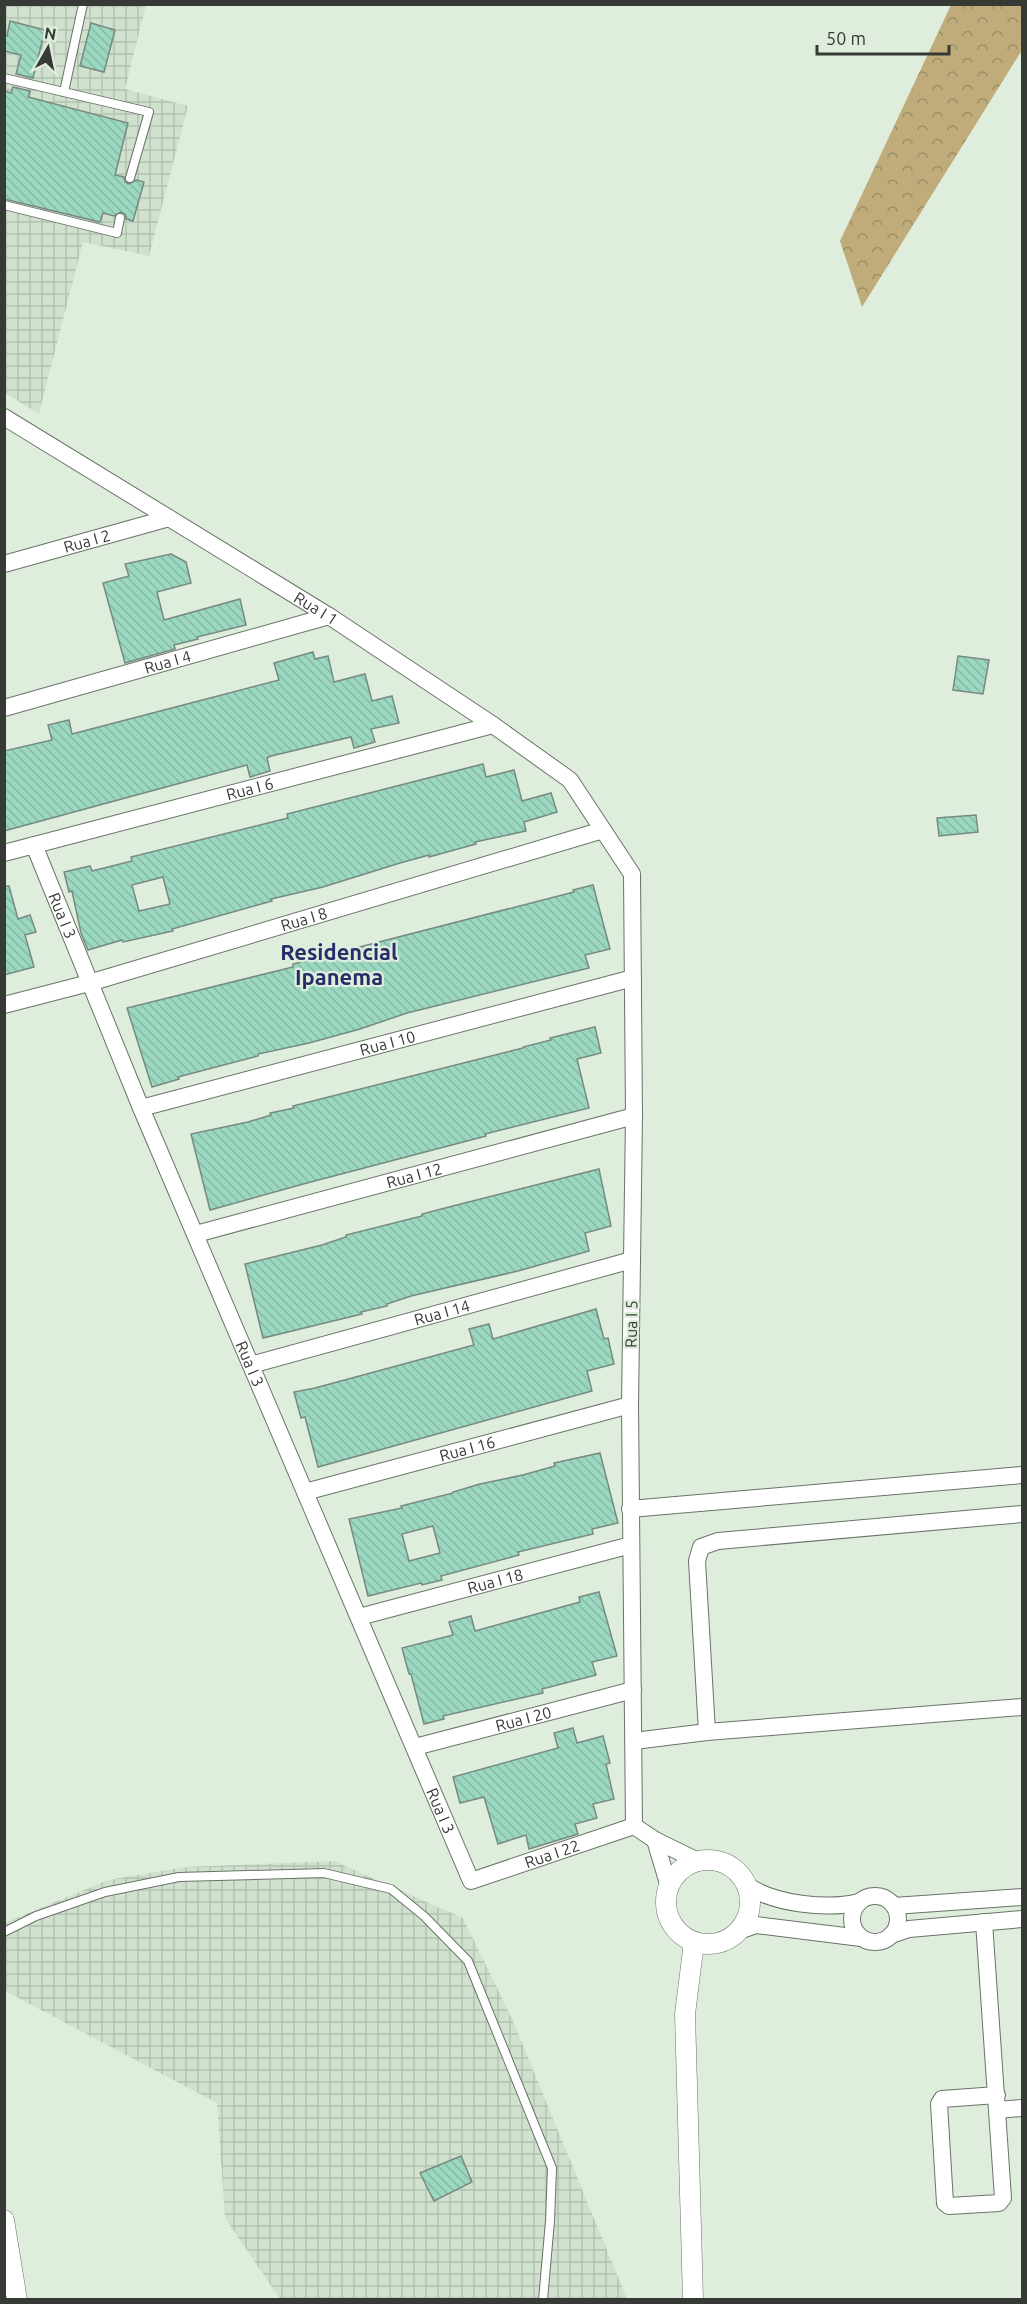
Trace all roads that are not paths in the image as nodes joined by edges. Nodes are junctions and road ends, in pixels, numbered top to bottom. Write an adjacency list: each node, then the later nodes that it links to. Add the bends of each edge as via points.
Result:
1 (83, 4): 3 (lane)
2 (4, 78): 3 (lane)
3 (64, 92): 4 (lane, via 149,112)
4 (130, 178)
5 (4, 205): 6 (lane, via 117,233)
6 (120, 218)
7 (4, 417): 8 (street, Rua I 1)
8 (169, 518): 9 (street, Rua I 2); 10 (street, Rua I 1)
9 (4, 564)
10 (329, 616): 11 (street, Rua I 4); 12 (street, Rua I 1)
11 (4, 708)
12 (493, 725): 13 (street, Rua I 1, via 570,780); 14 (street, Rua I 6)
13 (603, 830): 16 (street, Rua I 5, via 632,874); 17 (street, Rua I 8)
14 (34, 845): 15 (street, Rua I 6); 17 (street, Rua I 3)
15 (4, 853)
16 (633, 978): 19 (street, Rua I 10); 20 (street, Rua I 5)
17 (89, 983): 18 (street, Rua I 8); 19 (street, Rua I 3)
18 (4, 1005)
19 (141, 1107): 21 (street, Rua I 3)
20 (634, 1116): 21 (street, Rua I 12); 22 (street, Rua I 5)
21 (196, 1234): 23 (street, Rua I 3)
22 (632, 1260): 23 (street, Rua I 14); 24 (street, Rua I 5)
23 (252, 1365): 26 (street, Rua I 3)
24 (630, 1405): 26 (street, Rua I 16); 27 (street, Rua I 5)
25 (1023, 1475): 27 (street)
26 (305, 1492): 30 (street, Rua I 3)
27 (630, 1509): 29 (street, Rua I 5)
28 (1023, 1514): 33 (street, via 718,1541 701,1547 697,1561)
29 (631, 1545): 30 (street, Rua I 18); 31 (street, Rua I 5)
30 (359, 1617): 35 (street, Rua I 3)
31 (633, 1690): 34 (street, Rua I 5); 35 (street, Rua I 20)
32 (1023, 1707): 33 (street)
33 (707, 1731): 34 (street)
34 (634, 1741): 36 (street, Rua I 5)
35 (415, 1747): 39 (street, Rua I 3)
36 (634, 1826): 37 (street); 39 (street, Rua I 22)
37 (655, 1840): 38 (street); 41 (street)
38 (698, 1862): 40 (street, via 718,1861 727,1865); 41 (street, via 681,1870)
39 (471, 1881)
40 (747, 1886): 43 (street, via 760,1895 791,1901 843,1906); 47 (street, via 749,1914)
41 (669, 1887): 51 (street, via 666,1905 672,1924)
42 (1023, 1897): 44 (street)
43 (859, 1902): 44 (street, via 873,1896); 50 (street, via 852,1917)
44 (894, 1906): 49 (street, via 898,1921)
45 (1023, 1918): 46 (street)
46 (984, 1922): 49 (street, via 909,1929); 52 (street)
47 (739, 1931): 50 (street, via 756,1925); 51 (street, via 723,1942)
48 (4, 1932): 56 (lane, via 36,1916 105,1892 179,1877 324,1873 391,1889 468,1961 552,2168)
49 (891, 1935): 50 (street, via 877,1942)
50 (861, 1938)
51 (694, 1942): 57 (street, via 685,2014)
52 (997, 2102): 52 (street, via 1002,2198 999,2203 949,2206 945,2203 939,2104 942,2099); 53 (street)
53 (1023, 2108)
54 (4, 2220): 55 (street)
55 (17, 2300)
56 (543, 2300)
57 (693, 2300)

